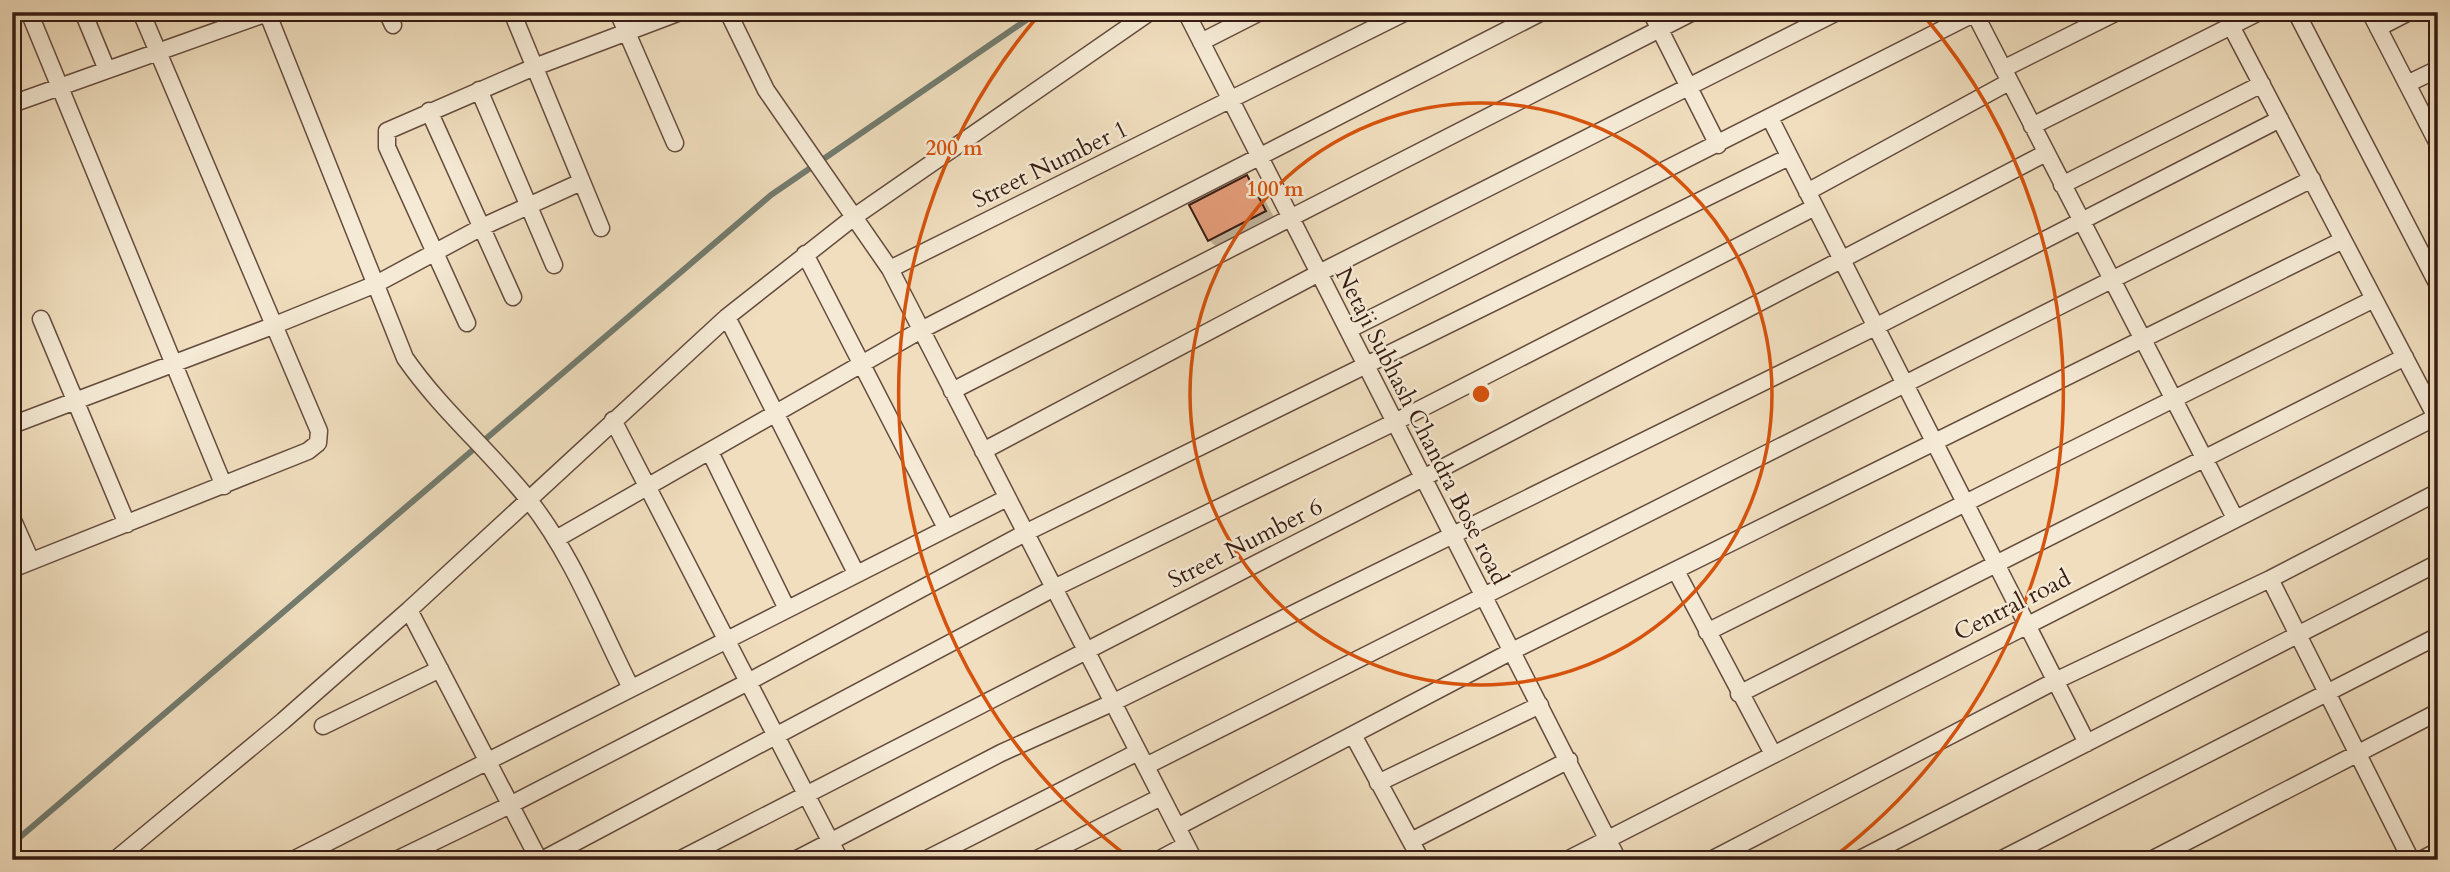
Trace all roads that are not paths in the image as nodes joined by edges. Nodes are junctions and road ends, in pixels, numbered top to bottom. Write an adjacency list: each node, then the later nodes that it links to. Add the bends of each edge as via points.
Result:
1 (29, 12): 35 (street)
2 (83, 12): 31 (street)
3 (141, 12): 28 (street)
4 (267, 12): 28 (street); 68 (street)
5 (512, 12): 29 (street)
6 (618, 12): 26 (street)
7 (680, 12): 26 (street)
8 (728, 12): 55 (street, via 766,90)
9 (1150, 12): 55 (street)
10 (1186, 12): 27 (street, Netaji Subhash Chandra Bose road)
11 (1260, 12): 27 (street)
12 (1405, 12): 38 (street, Street Number 1)
13 (1542, 12): 49 (street)
14 (1651, 12): 25 (street)
15 (1693, 12): 25 (street)
16 (1837, 12): 36 (street)
17 (2118, 12): 32 (street)
18 (2259, 12): 23 (street)
19 (2296, 12): 69 (street)
20 (2370, 12): 24 (street)
21 (2409, 12): 24 (street)
22 (1975, 13): 32 (street); 41 (street)
23 (2231, 26): 33 (street); 43 (street)
24 (2378, 28): 34 (street)
25 (1660, 29): 36 (street); 56 (street)
26 (628, 34): 29 (street); 44 (street)
27 (1201, 42): 38 (street, Netaji Subhash Chandra Bose road)
28 (158, 52): 31 (street); 75 (street)
29 (532, 68): 37 (street); 51 (street)
30 (2438, 69): 34 (street)
31 (107, 70): 35 (street)
32 (2006, 75): 43 (street); 53 (street)
33 (2262, 84): 42 (street); 52 (street)
34 (2407, 84): 45 (street)
35 (60, 87): 39 (street); 81 (street)
36 (1688, 88): 46 (street); 66 (street)
37 (479, 90): 40 (street); 54 (street)
38 (1230, 100): 49 (street, Netaji Subhash Chandra Bose road); 65 (street, Street Number 1)
39 (12, 104)
40 (429, 111): 58 (street); 61 (street, via 393,126 385,138)
41 (1770, 118): 46 (street); 48 (street)
42 (2280, 119): 50 (street); 57 (street)
43 (2032, 126): 47 (street)
44 (675, 143)
45 (2437, 143)
46 (1718, 145): 78 (street)
47 (2046, 153): 52 (street); 63 (street, Street Number 6)
48 (1789, 156): 53 (street); 83 (street)
49 (1260, 158): 56 (street, Netaji Subhash Chandra Bose road); 77 (street)
50 (2312, 179): 60 (street); 67 (street)
51 (581, 182): 54 (street); 59 (street)
52 (2063, 185): 57 (street)
53 (1811, 200): 63 (street); 91 (street)
54 (530, 204): 58 (street); 64 (street)
55 (854, 217): 62 (street); 65 (street)
56 (1291, 217): 66 (street, Netaji Subhash Chandra Bose road); 85 (street)
57 (2081, 221): 67 (street); 76 (street)
58 (482, 227): 61 (street); 70 (street)
59 (601, 228)
60 (2343, 240): 71 (street); 79 (street)
61 (435, 253): 68 (street); 74 (street)
62 (805, 254): 72 (street); 82 (street)
63 (1841, 260): 76 (street); 97 (street, Street Number 6)
64 (554, 264)
65 (890, 269): 77 (street)
66 (1319, 273): 78 (street, Netaji Subhash Chandra Bose road); 94 (street)
67 (2112, 281): 79 (street); 84 (street)
68 (376, 284): 75 (street); 101 (street, via 405,358 436,400)
69 (2438, 285)
70 (513, 297)
71 (2374, 299): 80 (street); 86 (street)
72 (727, 317): 88 (street); 90 (street)
73 (40, 318): 87 (street)
74 (467, 323)
75 (275, 326): 81 (street); 98 (street, via 320,431 318,443 308,452)
76 (1875, 327): 84 (street); 109 (street)
77 (921, 330): 82 (street); 85 (street)
78 (1348, 330): 83 (street, Netaji Subhash Chandra Bose road)
79 (2141, 338): 86 (street); 93 (street)
80 (2405, 357): 89 (street); 96 (street)
81 (173, 365): 87 (street); 98 (street)
82 (862, 365): 88 (street); 107 (street)
83 (1367, 367): 91 (street, Netaji Subhash Chandra Bose road); 108 (street)
84 (1903, 383): 93 (street); 119 (street)
85 (952, 391): 94 (street)
86 (2174, 400): 96 (street); 103 (street)
87 (74, 402): 92 (street); 106 (street)
88 (777, 414): 95 (street); 116 (street)
89 (2437, 416): 105 (street, Central road)
90 (613, 420): 99 (street); 101 (street)
91 (1395, 422): 97 (street, Netaji Subhash Chandra Bose road); 118 (street)
92 (12, 425)
93 (1934, 445): 103 (street); 115 (street)
94 (982, 451): 102 (street)
95 (710, 452): 99 (street); 120 (street)
96 (2204, 459): 105 (street); 113 (street)
97 (1423, 478): 109 (street, Netaji Subhash Chandra Bose road); 127 (street, Street Number 6)
98 (224, 486): 106 (street)
99 (649, 486): 110 (street); 126 (street)
100 (2438, 492): 117 (street)
101 (523, 493): 110 (street); 121 (street)
102 (1007, 498): 107 (street); 108 (street)
103 (1963, 502): 113 (street); 123 (street)
104 (12, 518): 111 (street)
105 (2235, 518): 122 (street, Central road)
106 (127, 524): 111 (street)
107 (946, 528): 116 (street)
108 (1025, 533): 118 (street); 131 (street)
109 (1453, 536): 119 (street, Netaji Subhash Chandra Bose road); 135 (street)
110 (556, 539): 132 (street)
111 (31, 561): 114 (street)
112 (2438, 563): 124 (street)
113 (1994, 564): 122 (street); 134 (street)
114 (12, 569)
115 (1676, 570): 123 (street); 128 (street)
116 (856, 573): 120 (street)
117 (2270, 579): 124 (street); 130 (street)
118 (1054, 589): 127 (street); 139 (street)
119 (1484, 596): 128 (street, Netaji Subhash Chandra Bose road); 147 (street)
120 (787, 609): 126 (street)
121 (409, 610): 129 (street); 159 (street)
122 (2024, 624): 130 (street); 143 (street, Central road)
123 (1707, 632): 134 (street)
124 (2298, 636): 133 (street); 141 (street)
125 (2438, 636): 133 (street)
126 (727, 638): 131 (street); 132 (street)
127 (1087, 648): 135 (street); 149 (street, Street Number 6)
128 (1512, 652): 136 (street, Netaji Subhash Chandra Bose road); 140 (street)
129 (440, 669): 138 (street); 146 (street)
130 (2055, 681): 141 (street); 171 (street)
131 (748, 682): 139 (street); 151 (street)
132 (631, 688): 146 (street)
133 (2326, 692): 144 (street); 173 (street)
134 (1739, 694): 143 (street)
135 (1114, 702): 142 (street); 155 (street, via 1001,753)
136 (1540, 705): 145 (street, Netaji Subhash Chandra Bose road); 148 (street)
137 (2438, 712): 144 (street)
138 (323, 726)
139 (776, 735): 149 (street); 162 (street)
140 (1353, 735): 148 (street); 152 (street)
141 (2087, 743): 172 (street)
142 (1138, 752): 147 (street); 166 (street)
143 (1773, 754): 153 (street, Central road)
144 (2357, 754): 174 (street); 175 (street)
145 (1569, 760): 153 (street, Netaji Subhash Chandra Bose road); 154 (street)
146 (487, 762): 151 (street); 160 (street)
147 (1146, 766): 150 (street)
148 (1378, 783): 154 (street)
149 (807, 794): 155 (street); 163 (street, Street Number 6)
150 (1161, 797): 152 (street); 167 (street)
151 (510, 805): 161 (street); 162 (street)
152 (1177, 827): 157 (street)
153 (1608, 839): 169 (street, Central road); 170 (street, Netaji Subhash Chandra Bose road)
154 (1411, 841): 158 (street)
155 (831, 842): 164 (street); 165 (street)
156 (2438, 851): 176 (street)
157 (1190, 853): 168 (street)
158 (1420, 859)
159 (115, 860)
160 (293, 860)
161 (396, 860)
162 (541, 860)
163 (679, 860)
164 (795, 860)
165 (840, 860)
166 (925, 860)
167 (1035, 860)
168 (1158, 860)
169 (1567, 860)
170 (1618, 860)
171 (1711, 860)
172 (1858, 860)
173 (2000, 860)
174 (2151, 860)
175 (2411, 860)
176 (2421, 860)

